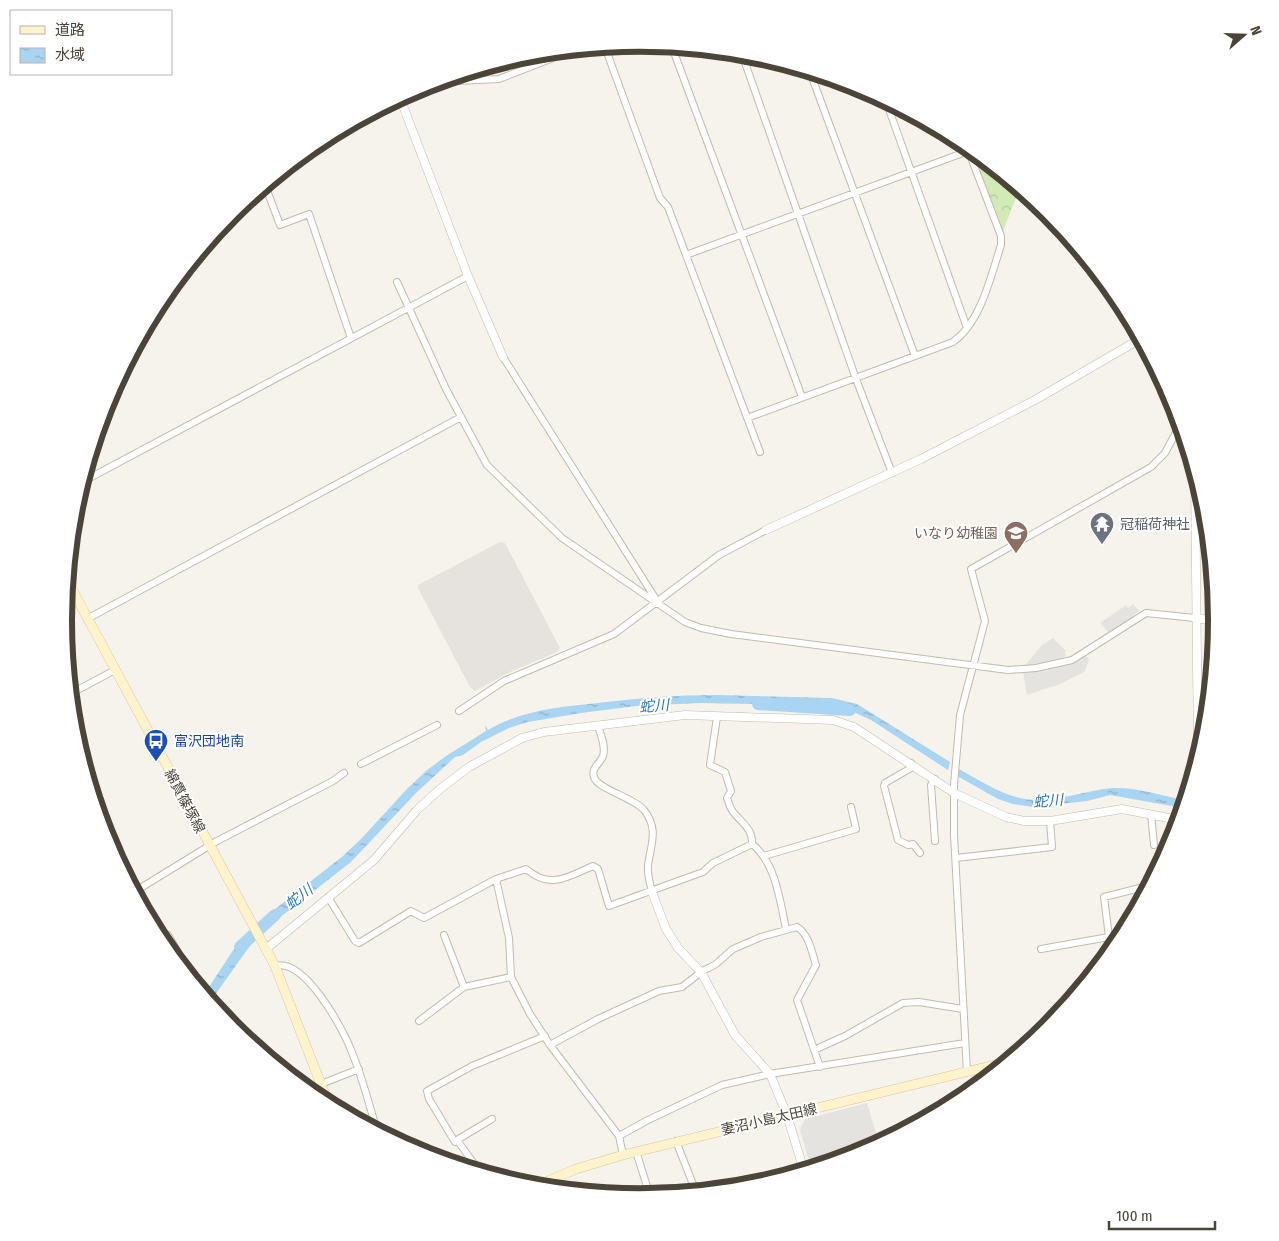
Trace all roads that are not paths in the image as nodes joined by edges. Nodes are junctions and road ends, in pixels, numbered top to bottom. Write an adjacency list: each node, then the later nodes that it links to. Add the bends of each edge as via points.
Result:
1 (607, 54): 16 (street, via 660,198 668,207)
2 (675, 54): 15 (street)
3 (546, 60): 6 (street, via 499,79)
4 (745, 62): 14 (street)
5 (813, 80): 13 (street)
6 (464, 81)
7 (403, 105): 17 (street)
8 (889, 110): 11 (street)
9 (961, 152): 11 (street)
10 (974, 162): 20 (street, via 1001,236 1001,244 977,311)
11 (912, 171): 13 (street); 20 (street)
12 (267, 191): 21 (street, via 280,225 309,214)
13 (854, 193): 14 (street); 23 (street)
14 (799, 212): 15 (street); 25 (street)
15 (743, 234): 16 (street); 26 (street)
16 (686, 255): 28 (street)
17 (468, 276): 19 (street); 24 (street)
18 (396, 282): 19 (street)
19 (409, 308): 21 (street); 27 (street)
20 (967, 328): 23 (street, via 952,342)
21 (350, 338): 32 (street)
22 (1134, 342): 31 (street, via 1034,400)
23 (915, 356): 25 (street)
24 (503, 357): 36 (street)
25 (856, 379): 26 (street); 31 (street)
26 (802, 398): 28 (street)
27 (461, 417): 36 (street, via 487,465 562,538); 38 (street)
28 (747, 418): 30 (street)
29 (1175, 434): 40 (street, via 1165,453 1150,466 971,569 985,621)
30 (760, 452)
31 (892, 473): 34 (street)
32 (90, 478)
33 (1195, 502): 37 (street)
34 (766, 530): 36 (street, via 719,555)
35 (73, 591): 38 (main road, 綿貫篠塚線)
36 (658, 602): 40 (street, via 686,622 730,634); 43 (street, via 614,634 504,681)
37 (1195, 618): 39 (street); 40 (street, via 1146,613 1072,660 1008,670); 47 (street)
38 (87, 619): 41 (main road, 綿貫篠塚線)
39 (1208, 620)
40 (974, 666): 52 (street, via 960,715)
41 (115, 670): 42 (street); 60 (main road, 綿貫篠塚線)
42 (76, 691)
43 (459, 710)
44 (717, 717): 46 (street, via 685,715); 48 (street, via 842,722); 58 (street, via 710,765 726,772 731,791 727,798 732,812 747,826)
45 (437, 725): 49 (street)
46 (598, 726): 67 (street, via 603,756 594,768 597,784 629,798 644,810 653,826 648,866); 68 (street, via 522,738 483,758 431,797 374,860)
47 (1197, 728)
48 (911, 763): 51 (street); 61 (street, via 910,768 884,786 898,840 913,844)
49 (361, 764)
50 (344, 773): 60 (street)
51 (935, 779): 52 (street); 57 (street, via 932,785)
52 (954, 789): 56 (street, via 1006,817); 63 (street)
53 (851, 807): 62 (street, via 856,828)
54 (1151, 814): 55 (street); 56 (street, via 1116,810); 59 (street)
55 (1171, 818)
56 (1050, 821): 63 (street, via 1052,847)
57 (935, 841)
58 (752, 844): 62 (street); 67 (street, via 713,863 703,872)
59 (1154, 845)
60 (209, 846): 66 (street); 73 (main road, 綿貫篠塚線)
61 (920, 853)
62 (764, 856): 69 (street, via 776,884)
63 (956, 858): 80 (street)
64 (496, 878): 67 (street, via 526,869 549,881 558,881 593,866 598,869 609,906); 68 (street, via 424,918 411,911 359,943); 78 (street, via 509,938)
65 (1140, 888): 72 (street, via 1104,898)
66 (139, 889)
67 (652, 892): 77 (street, via 666,929 678,948)
68 (328, 897): 73 (street)
69 (786, 929): 77 (street, via 733,949); 85 (street, via 798,927 802,930 816,964 797,1000)
70 (168, 935): 74 (street)
71 (444, 935): 79 (street)
72 (1109, 937): 75 (street)
73 (264, 946): 76 (main road, 綿貫篠塚線)
74 (175, 947)
75 (1041, 949)
76 (275, 966): 88 (street, via 288,966 313,988 340,1027); 93 (main road, 綿貫篠塚線)
77 (701, 972): 84 (street, via 682,987 659,991); 91 (street, via 735,1035)
78 (511, 977): 79 (street); 82 (street)
79 (464, 987): 81 (street)
80 (963, 1009): 83 (street); 85 (street, via 919,1002 903,1003)
81 (419, 1021)
82 (545, 1036): 84 (street); 100 (street, via 472,1066 428,1091 429,1099 454,1142)
83 (965, 1043): 87 (street); 90 (street)
84 (550, 1045): 99 (street)
85 (814, 1050): 87 (street)
86 (992, 1066): 89 (main road, 妻沼小島太田線)
87 (820, 1067): 91 (street)
88 (359, 1069): 93 (street); 98 (street)
89 (979, 1069): 90 (main road, 妻沼小島太田線); 92 (street)
90 (967, 1072): 96 (main road, 妻沼小島太田線)
91 (770, 1074): 96 (street); 99 (street, via 722,1084)
92 (980, 1074)
93 (321, 1084): 94 (street); 95 (main road, 綿貫篠塚線)
94 (315, 1086)
95 (325, 1093)
96 (787, 1115): 101 (main road, 妻沼小島太田線); 105 (street)
97 (492, 1119): 100 (street)
98 (375, 1123)
99 (619, 1136): 103 (street)
100 (457, 1140): 104 (street)
101 (676, 1142): 102 (main road, 妻沼小島太田線); 107 (street)
102 (636, 1151): 103 (main road, 妻沼小島太田線); 108 (street)
103 (623, 1155): 106 (main road, 妻沼小島太田線)
104 (474, 1163)
105 (802, 1164)
106 (548, 1181)
107 (693, 1186)
108 (647, 1188)

